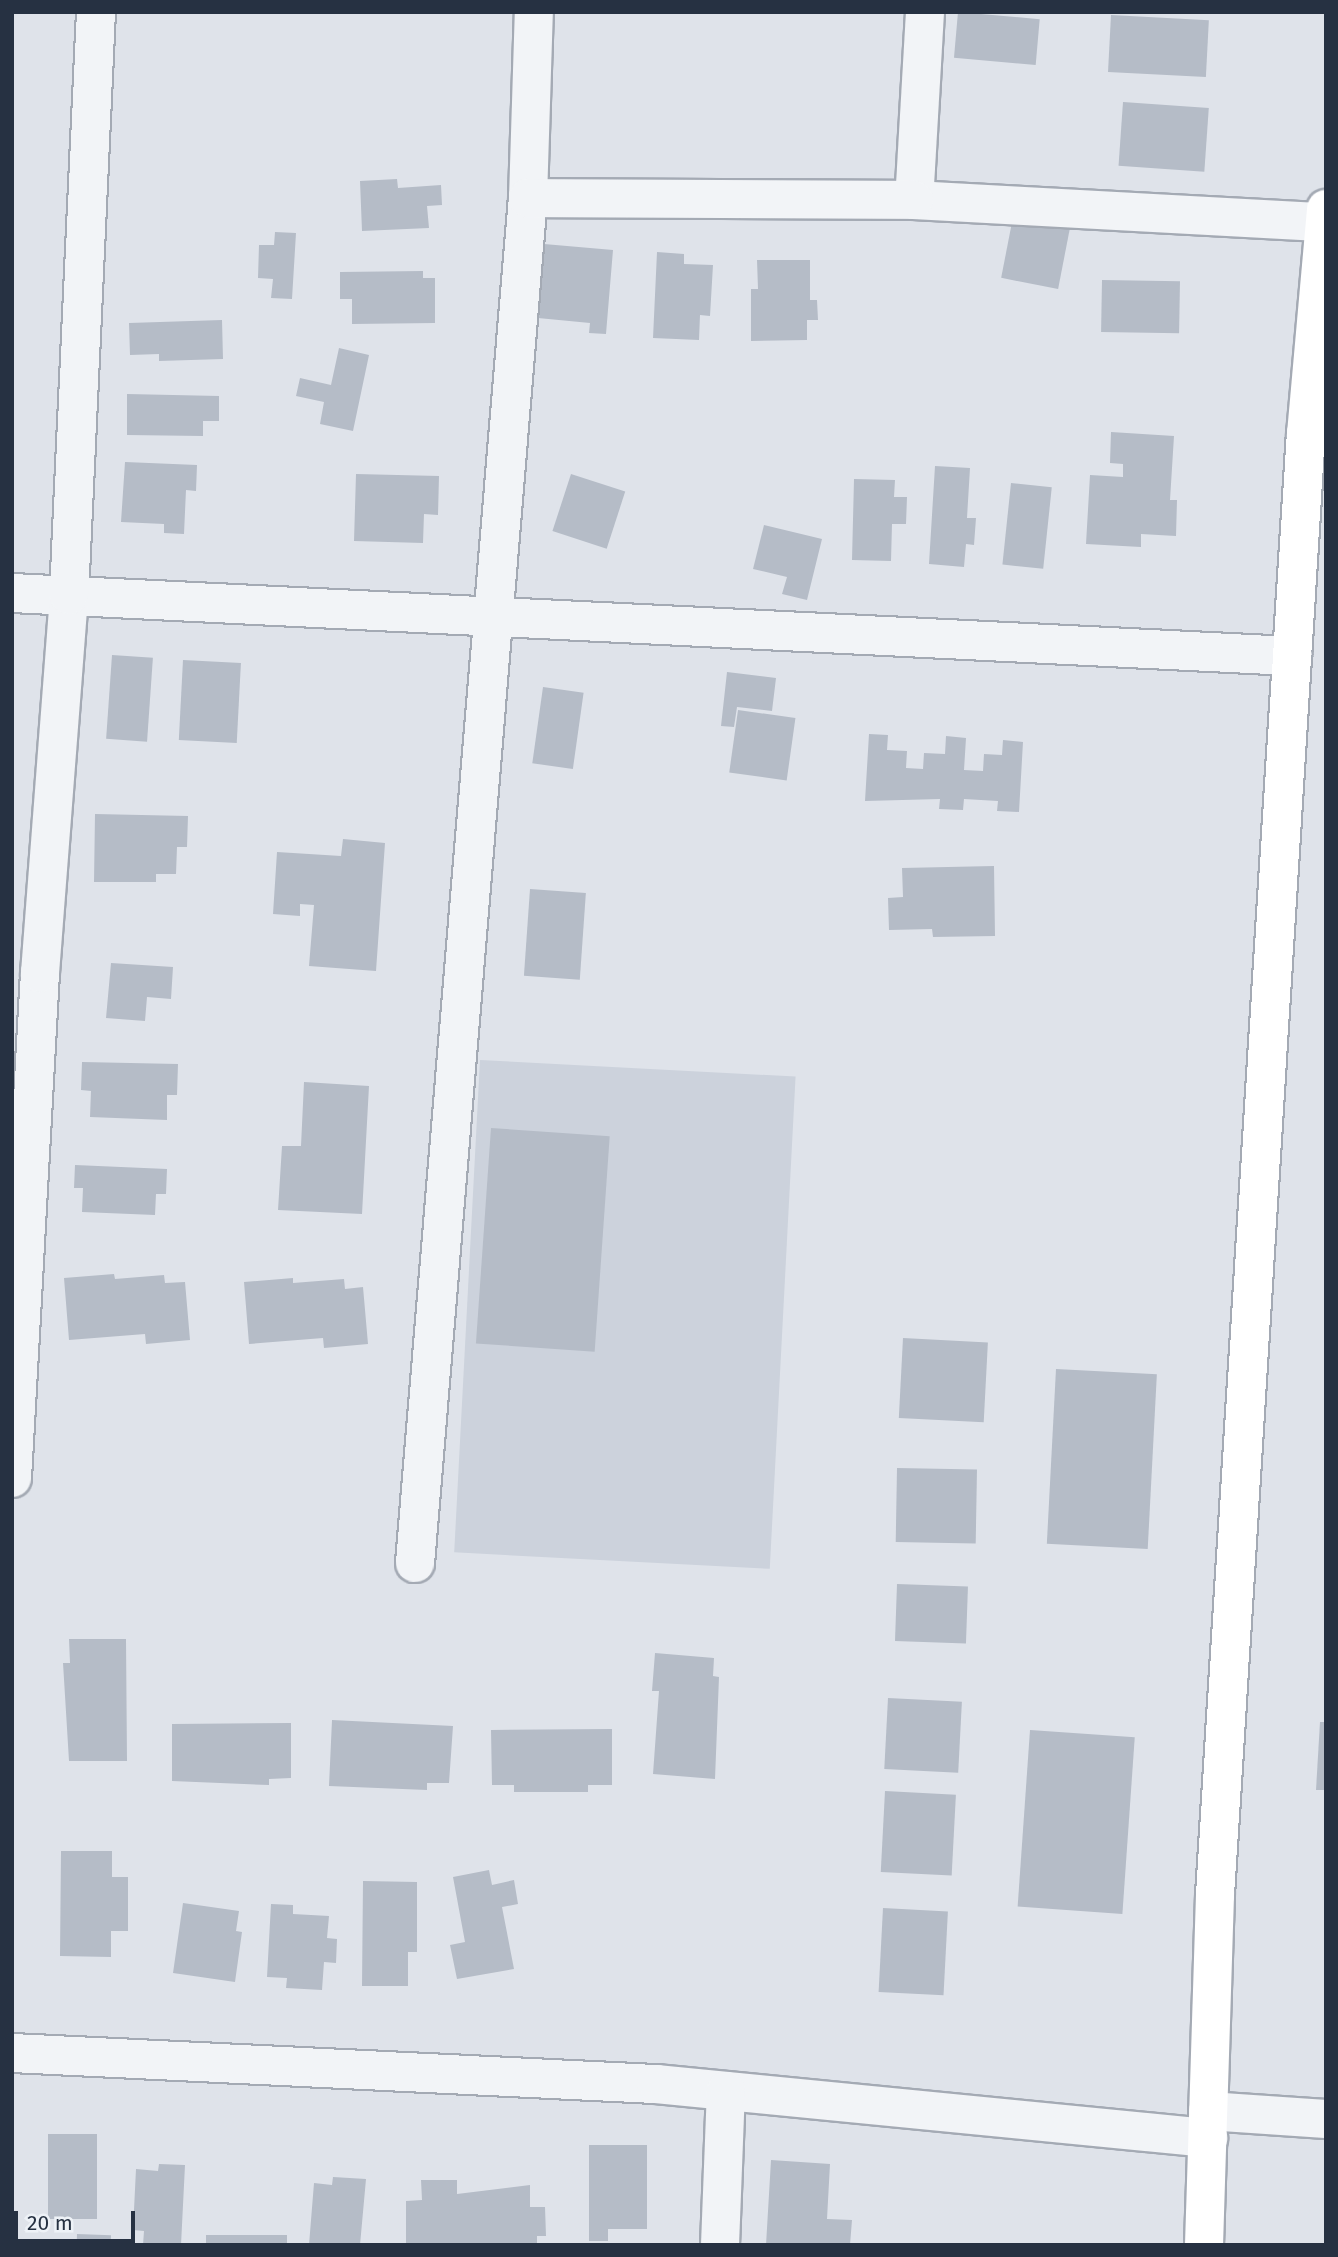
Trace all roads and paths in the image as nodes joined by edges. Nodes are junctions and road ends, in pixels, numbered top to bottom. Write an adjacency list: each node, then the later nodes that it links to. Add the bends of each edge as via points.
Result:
1 (96, 12): 8 (street)
2 (534, 12): 4 (street)
3 (925, 12): 5 (street)
4 (528, 198): 5 (street); 9 (street)
5 (914, 200): 6 (street)
6 (1325, 215): 10 (street)
7 (12, 593): 8 (street)
8 (69, 595): 9 (street); 11 (street)
9 (493, 616): 10 (street); 13 (street)
10 (1292, 656): 17 (street, via 1214,1895)
11 (24, 1040): 12 (street)
12 (12, 1478)
13 (415, 1563)
14 (12, 2053): 15 (street)
15 (726, 2091): 17 (street); 18 (street)
16 (1326, 2119): 17 (street)
17 (1208, 2124): 19 (street)
18 (720, 2245)
19 (1205, 2245)

